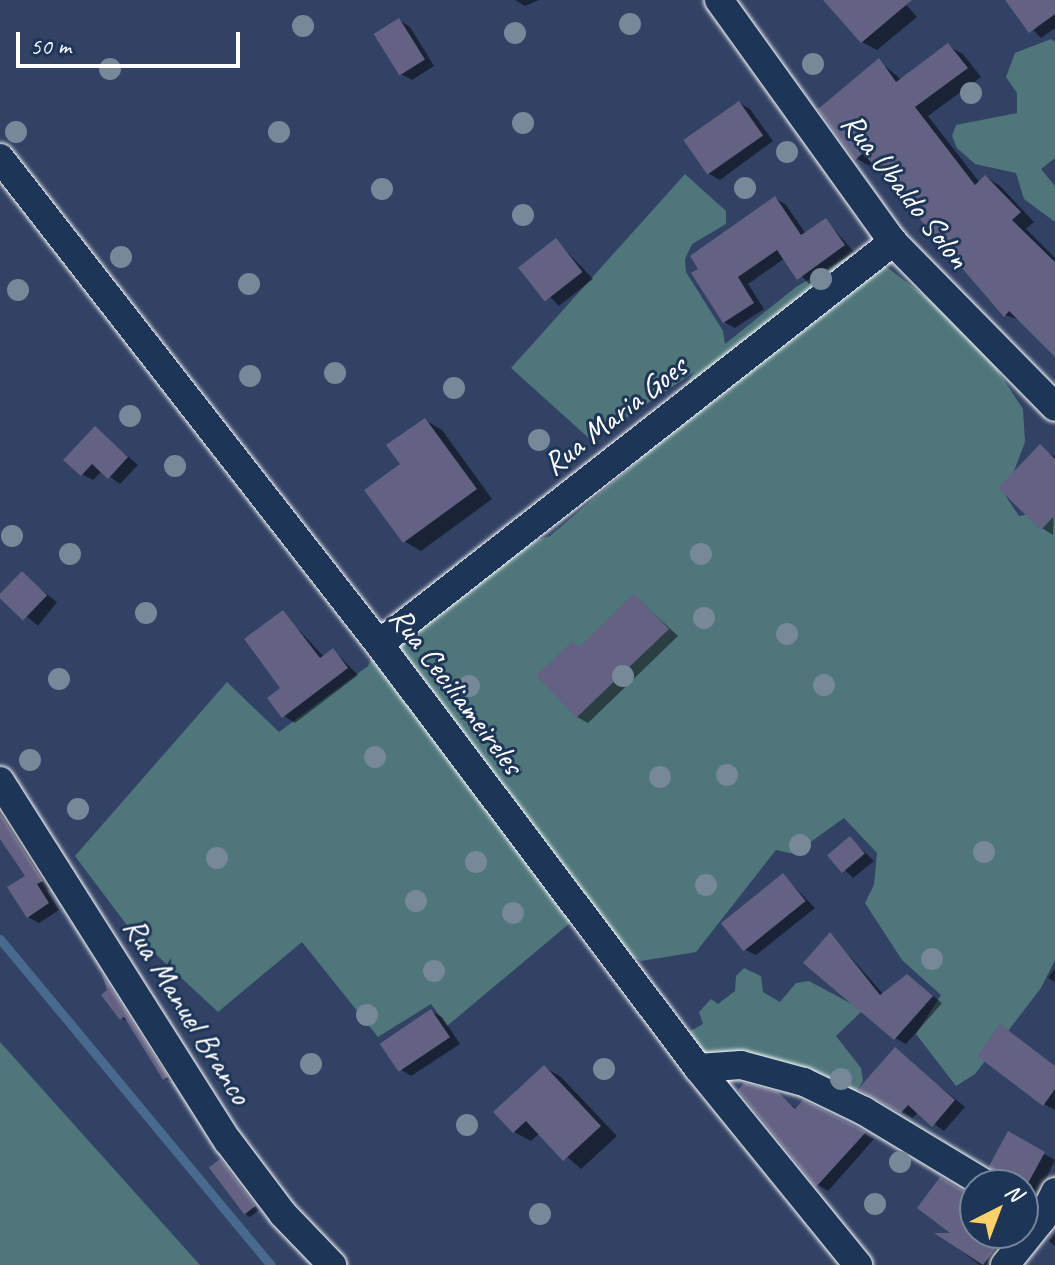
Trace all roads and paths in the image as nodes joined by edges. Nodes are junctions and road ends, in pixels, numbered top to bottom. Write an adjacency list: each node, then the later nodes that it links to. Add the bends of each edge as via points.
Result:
1 (719, 0): 3 (street, Rua Ubaldo Solon)
2 (0, 158): 5 (street, Rua Ceciliameireles)
3 (893, 242): 4 (street, Rua Ubaldo Solon); 5 (street, Rua Maria Goes)
4 (1055, 407)
5 (379, 644): 7 (street, Rua Ceciliameireles)
6 (0, 781): 11 (street, Rua Manuel Branco, via 228,1141 283,1214)
7 (698, 1068): 8 (street, via 741,1065 804,1082); 12 (street, Rua Ceciliameireles)
8 (960, 1169)
9 (1055, 1192): 10 (street)
10 (1039, 1207)
11 (332, 1265)
12 (858, 1265)

